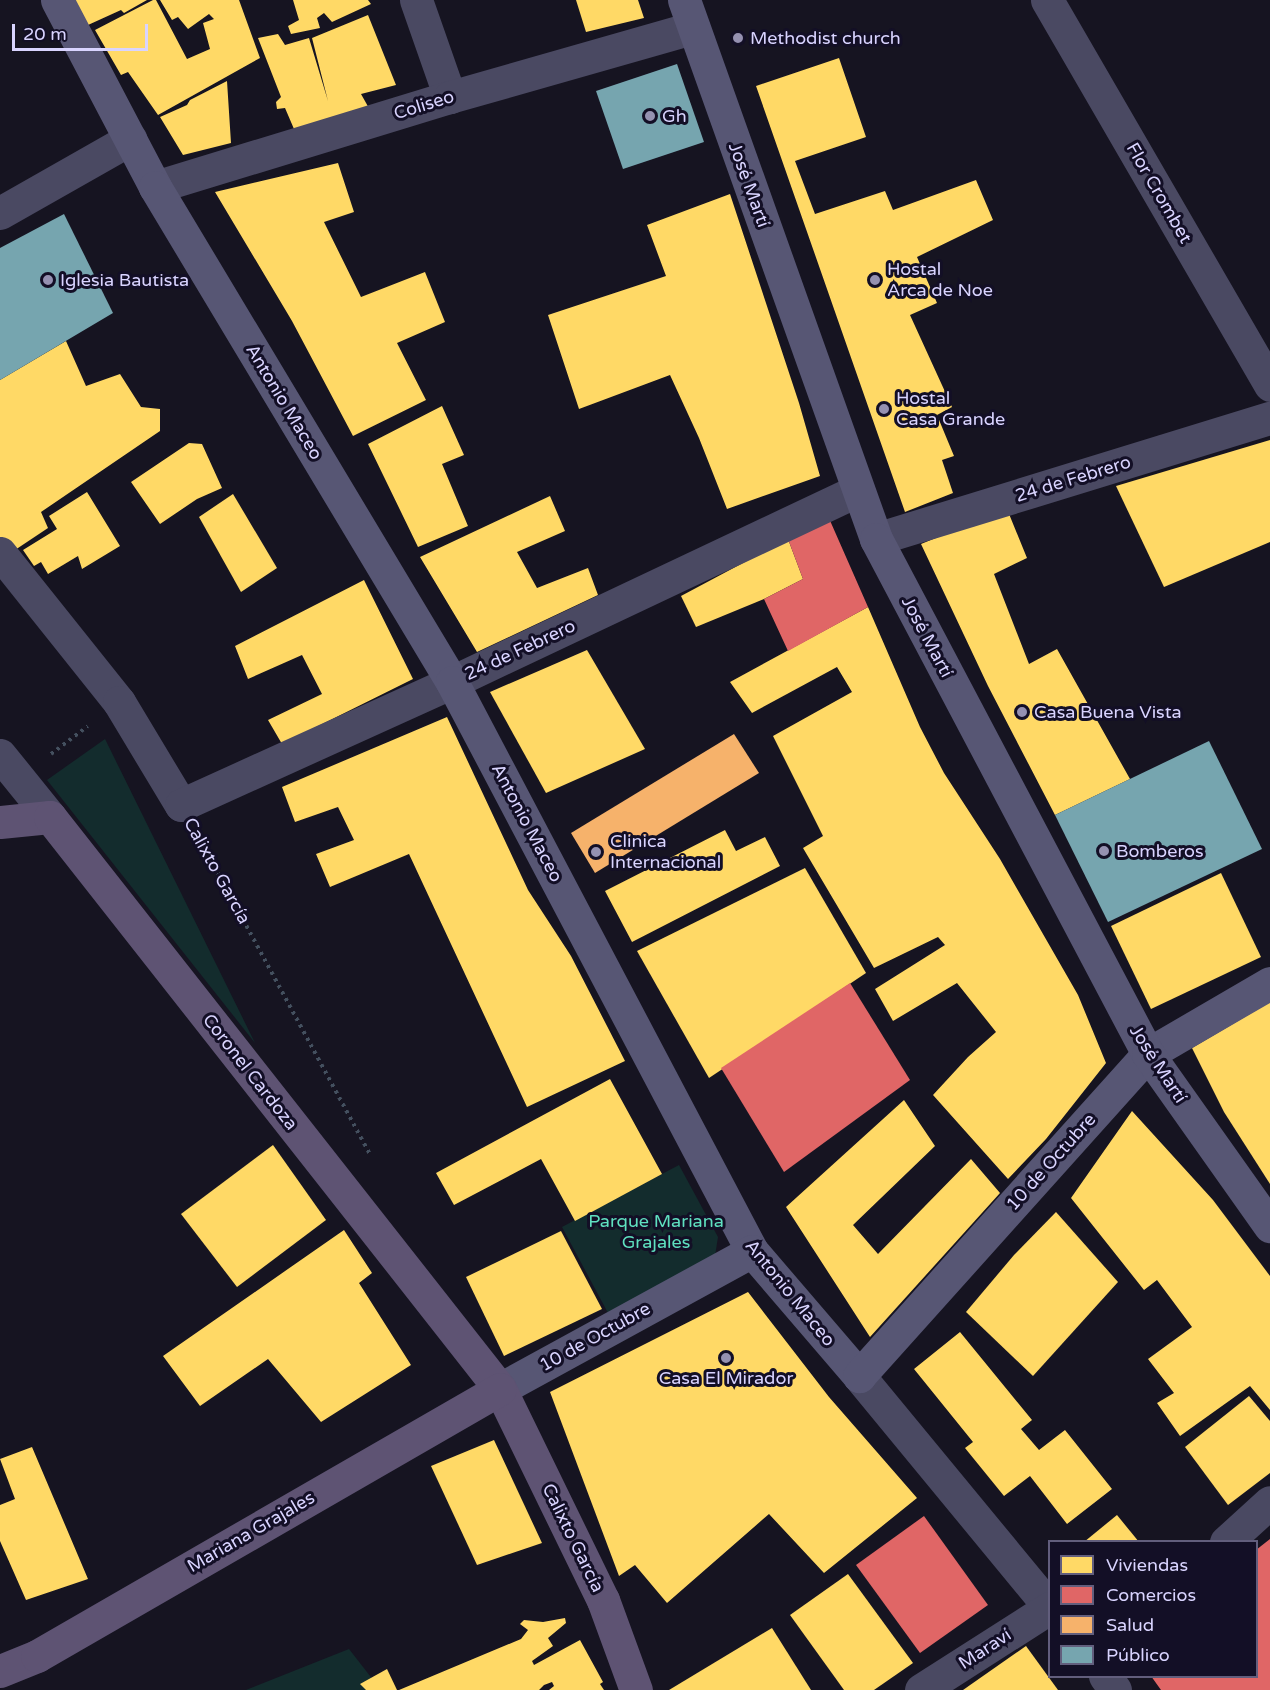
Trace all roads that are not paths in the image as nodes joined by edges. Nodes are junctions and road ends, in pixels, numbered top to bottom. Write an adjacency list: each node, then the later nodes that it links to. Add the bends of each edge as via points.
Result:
1 (57, 0): 6 (main road, Antonio Maceo)
2 (416, 0): 5 (street)
3 (1047, 0): 9 (street, Flor Crombet)
4 (688, 14): 5 (street, Coliseo); 11 (main road, José Martí)
5 (450, 97): 7 (street, Coliseo)
6 (130, 139): 7 (main road, Antonio Maceo); 8 (street)
7 (155, 187): 14 (main road, Antonio Maceo)
8 (0, 213)
9 (1270, 386)
10 (1270, 418): 12 (street, 24 de Febrero)
11 (858, 490): 12 (main road, José Martí); 14 (street, 24 de Febrero)
12 (876, 539): 20 (main road, José Martí)
13 (0, 553): 16 (street, Calixto García, via 119,702)
14 (452, 682): 16 (street, 24 de Febrero); 22 (main road, Antonio Maceo)
15 (0, 755): 17 (street, Coronel Cardoza)
16 (181, 805)
17 (50, 817): 18 (main road); 24 (main road, Coronel Cardoza)
18 (0, 822)
19 (1270, 983): 20 (main road, 10 de Octubre)
20 (1148, 1054): 21 (main road, José Martí); 23 (main road, 10 de Octubre)
21 (1270, 1226)
22 (752, 1251): 23 (main road, Antonio Maceo); 24 (main road, 10 de Octubre)
23 (859, 1376): 27 (street, Antonio Maceo)
24 (500, 1389): 29 (main road, Mariana Grajales, via 37,1656); 31 (main road, Calixto García, via 603,1600)
25 (1270, 1502): 26 (street)
26 (1228, 1540)
27 (1048, 1607)
28 (1048, 1609): 32 (street, Maraví)
29 (0, 1671)
30 (1106, 1678): 33 (street)
31 (636, 1690)
32 (921, 1690)
33 (1115, 1690)

